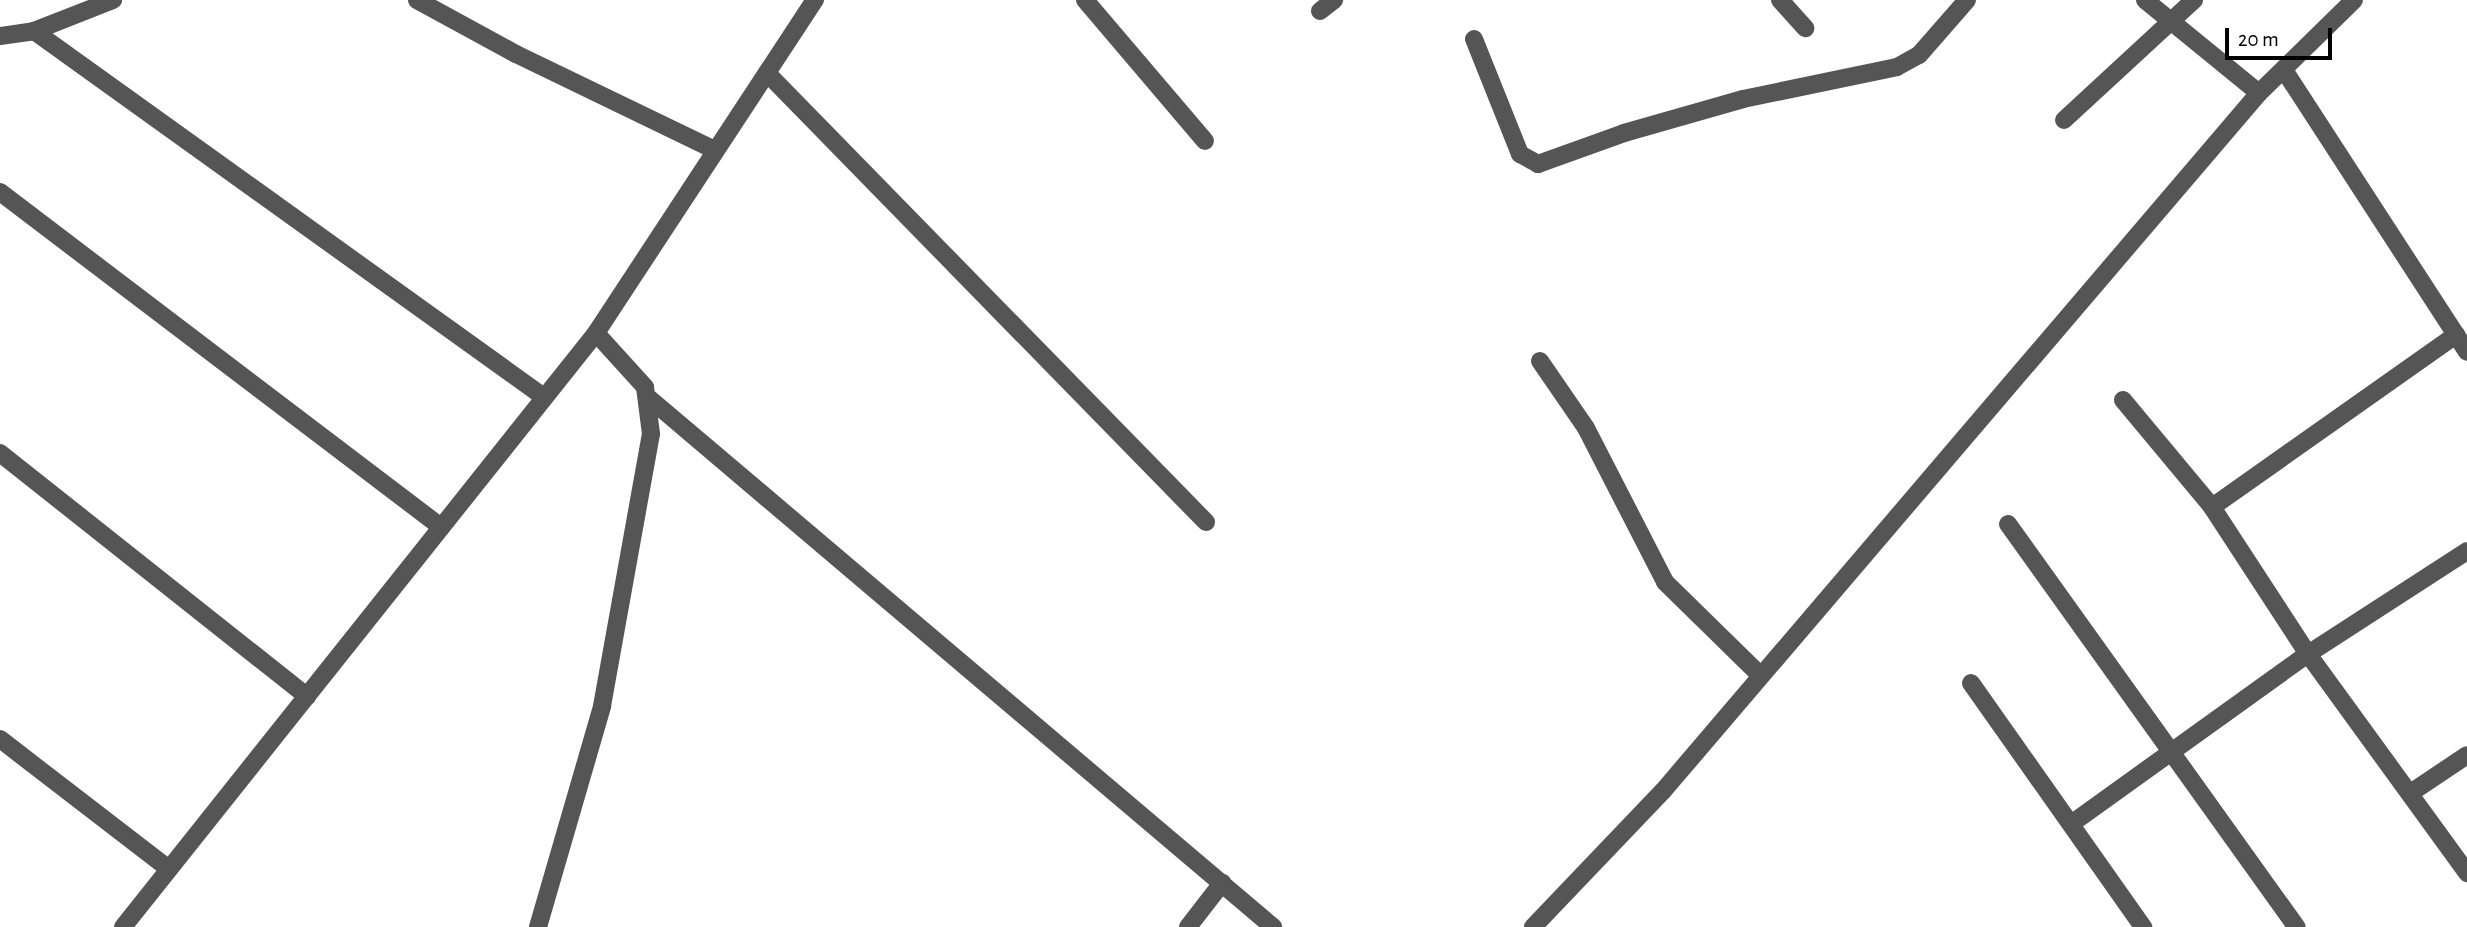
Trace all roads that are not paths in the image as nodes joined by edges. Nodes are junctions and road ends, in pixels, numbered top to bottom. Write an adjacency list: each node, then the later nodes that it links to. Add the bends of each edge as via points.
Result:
1 (113, 0): 14 (street)
2 (417, 0): 22 (street, via 516,54)
3 (816, 0): 18 (street)
4 (1085, 0): 21 (street)
5 (1334, 0): 11 (street)
6 (1780, 0): 13 (street)
7 (1967, 0): 16 (street, via 1919,55 1897,67 1743,99 1624,133 1538,164 1520,154)
8 (2146, 0): 12 (street)
9 (2194, 0): 12 (street)
10 (2354, 0): 17 (street)
11 (1320, 11)
12 (2171, 22): 19 (street); 20 (street)
13 (1805, 27)
14 (34, 31): 15 (street); 28 (street)
15 (0, 36)
16 (1474, 39)
17 (2284, 70): 19 (street); 25 (street)
18 (766, 74): 22 (street); 33 (street)
19 (2259, 93): 38 (street)
20 (2064, 120)
21 (1205, 141)
22 (715, 150): 24 (street)
23 (0, 192): 35 (street)
24 (596, 332): 28 (street); 29 (street, via 645,387)
25 (2456, 335): 26 (street); 32 (street)
26 (2467, 352)
27 (1540, 361): 38 (street, via 1586,428 1665,582)
28 (544, 397): 35 (street)
29 (650, 399): 48 (street); 51 (street, via 651,434 602,706)
30 (2123, 400): 32 (street)
31 (0, 453): 40 (street)
32 (2212, 507): 37 (street)
33 (1206, 522)
34 (2008, 524): 42 (street)
35 (441, 527): 40 (street)
36 (2467, 551): 37 (street)
37 (2308, 653): 42 (street); 44 (street)
38 (1761, 676): 54 (street, via 1663,791)
39 (1971, 683): 45 (street)
40 (307, 696): 46 (street)
41 (0, 739): 46 (street)
42 (2172, 752): 45 (street); 55 (street)
43 (2467, 755): 44 (street)
44 (2412, 792): 47 (street)
45 (2071, 824): 49 (street)
46 (169, 869): 50 (street)
47 (2467, 873)
48 (1222, 883): 52 (street); 53 (street)
49 (2137, 925)
50 (123, 927)
51 (538, 927)
52 (1188, 927)
53 (1273, 927)
54 (1533, 927)
55 (2297, 927)

